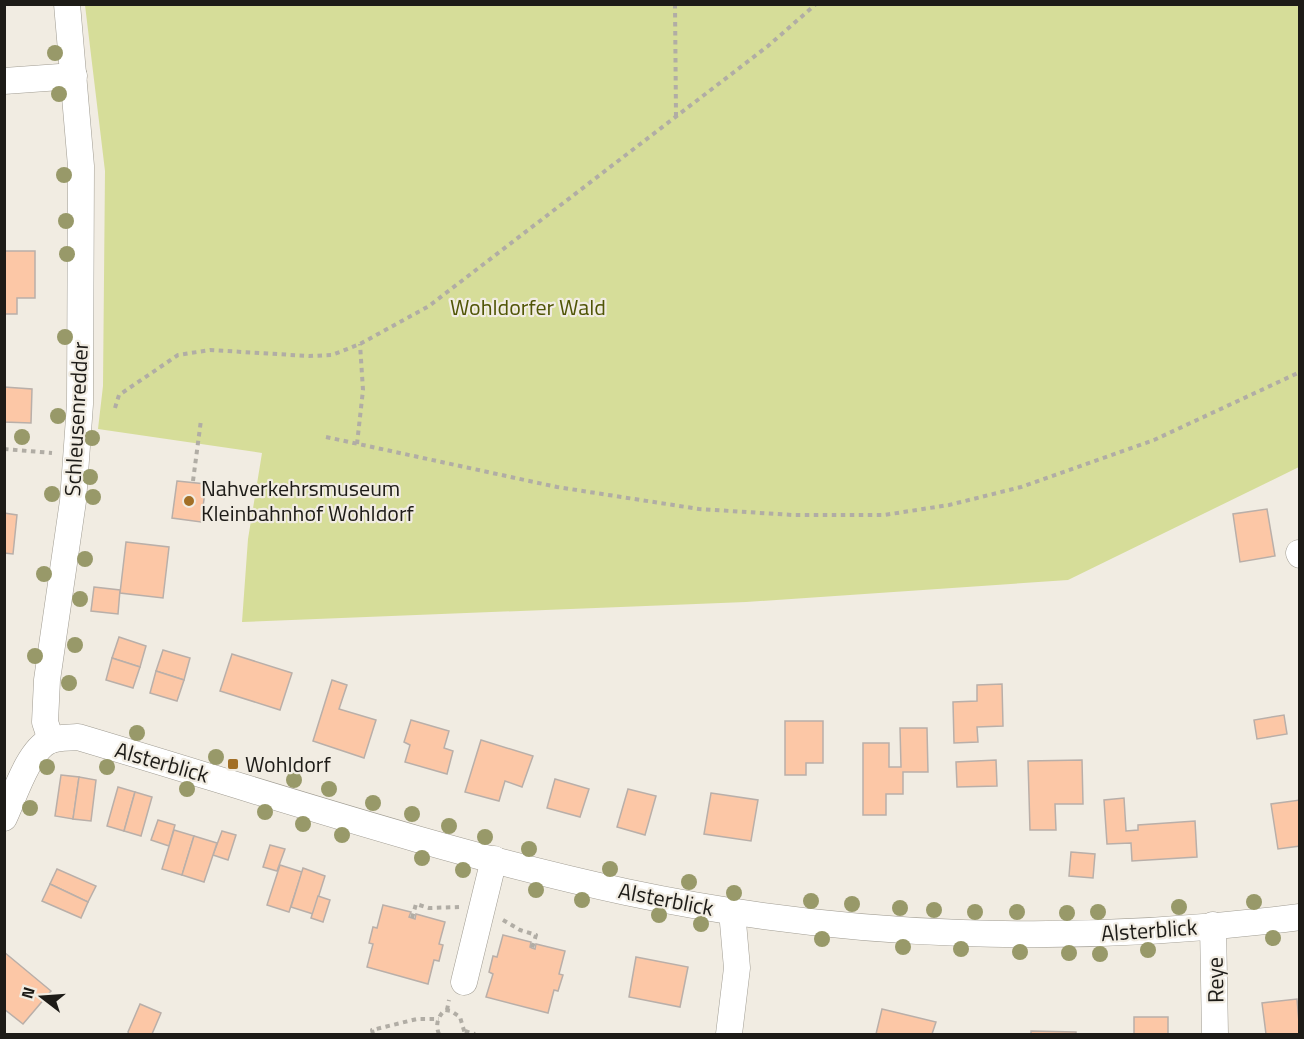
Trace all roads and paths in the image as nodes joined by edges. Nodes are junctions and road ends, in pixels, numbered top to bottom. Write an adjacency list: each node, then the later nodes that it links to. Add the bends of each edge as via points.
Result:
1 (67, 4): 4 (street, Schleusenredder)
2 (675, 4): 6 (path)
3 (816, 4): 6 (path)
4 (74, 76): 5 (street); 14 (street, Schleusenredder, via 81,166)
5 (4, 81)
6 (676, 117): 7 (path, via 429,306)
7 (360, 344): 9 (path, via 332,355 210,350 178,355 119,395); 12 (path, via 363,390)
8 (1299, 372): 12 (path, via 1154,440 1021,487 949,505 884,515 699,509 557,487)
9 (115, 408)
10 (201, 420): 15 (path)
11 (326, 438): 12 (path)
12 (357, 444)
13 (4, 449): 14 (path)
14 (77, 452): 16 (street, Schleusenredder, via 47,680 45,722)
15 (193, 481)
16 (51, 740): 17 (street, via 33,755); 18 (street, Alsterblick, via 78,737)
17 (4, 818)
18 (494, 859): 19 (street, Alsterblick, via 626,892); 22 (street)
19 (732, 911): 21 (street, Alsterblick, via 886,929 975,934 1047,935); 28 (street, via 737,968)
20 (1299, 916): 21 (street, Alsterblick)
21 (1213, 925): 29 (street, Reye)
22 (464, 982)
23 (439, 1019): 24 (path, via 445,1010 451,1011 460,1017); 25 (path, via 411,1020 372,1030); 26 (path)
24 (465, 1033): 27 (path)
25 (373, 1035)
26 (439, 1035)
27 (476, 1035)
28 (729, 1035)
29 (1215, 1035)

